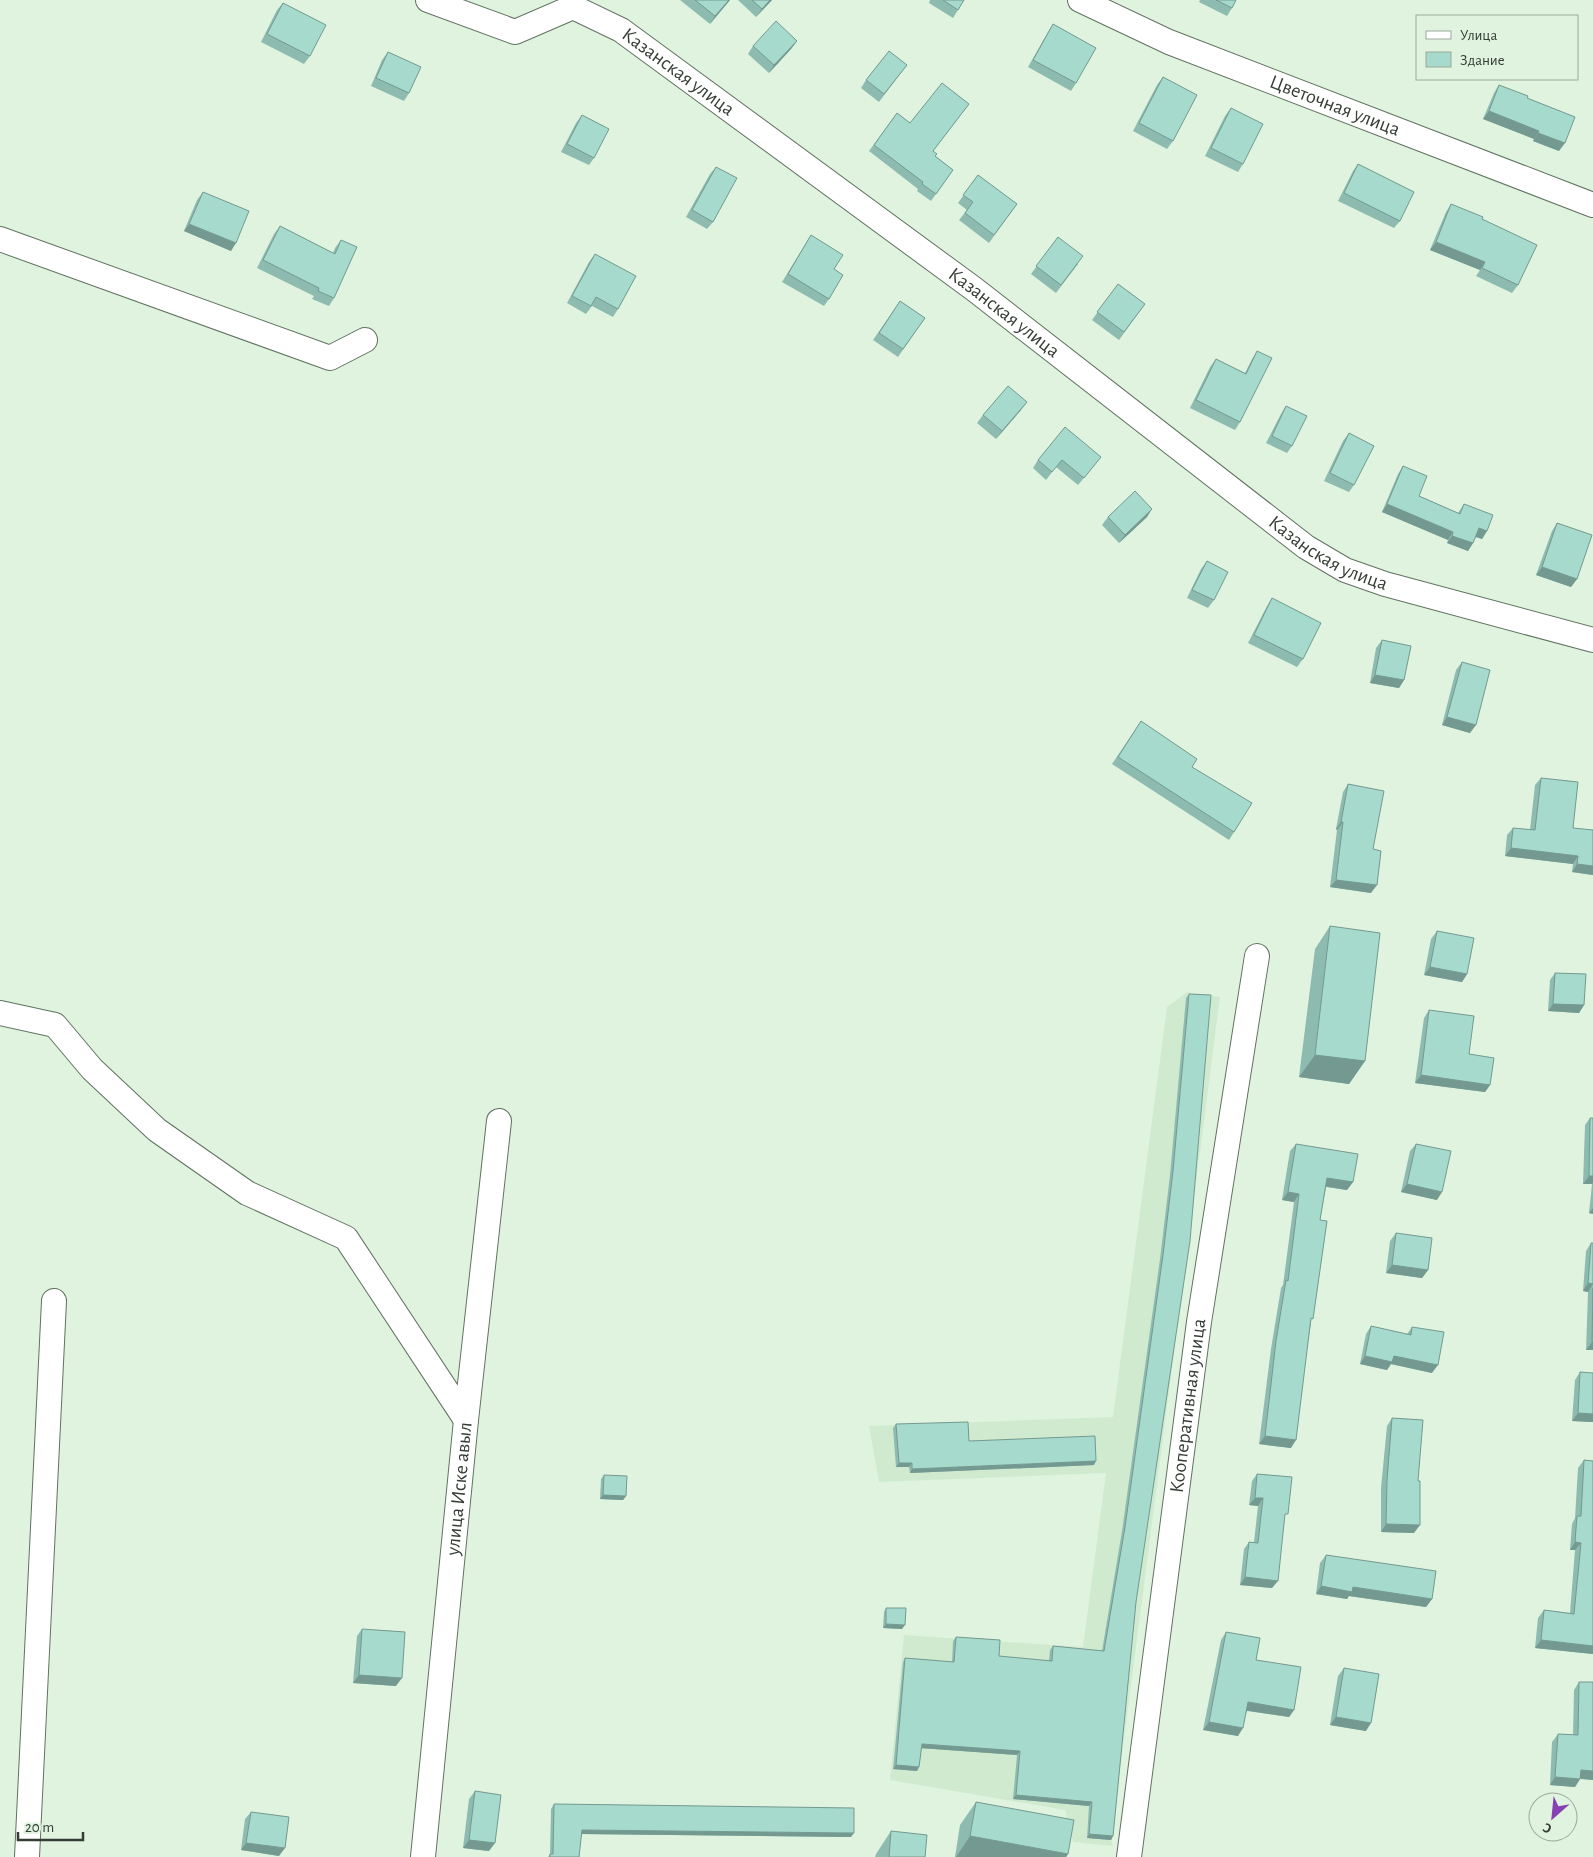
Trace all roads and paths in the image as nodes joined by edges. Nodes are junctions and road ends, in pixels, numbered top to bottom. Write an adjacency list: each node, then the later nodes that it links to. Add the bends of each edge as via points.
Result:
1 (428, 0): 6 (street, Казанская улица, via 515,32 573,7 622,30 974,289 1306,547 1345,570 1385,584)
2 (1080, 0): 3 (street, Цветочная улица, via 1169,42)
3 (1593, 205)
4 (0, 239): 5 (street, via 330,358)
5 (365, 340)
6 (1593, 640)
7 (1257, 956): 14 (street, Кооперативная улица, via 1199,1322)
8 (0, 1013): 11 (street, via 55,1025 92,1069 157,1130 247,1193 346,1238)
9 (499, 1121): 11 (street, улица Иске авыл)
10 (54, 1301): 12 (street)
11 (466, 1420): 13 (street, улица Иске авыл)
12 (27, 1857)
13 (423, 1857)
14 (1129, 1857)

